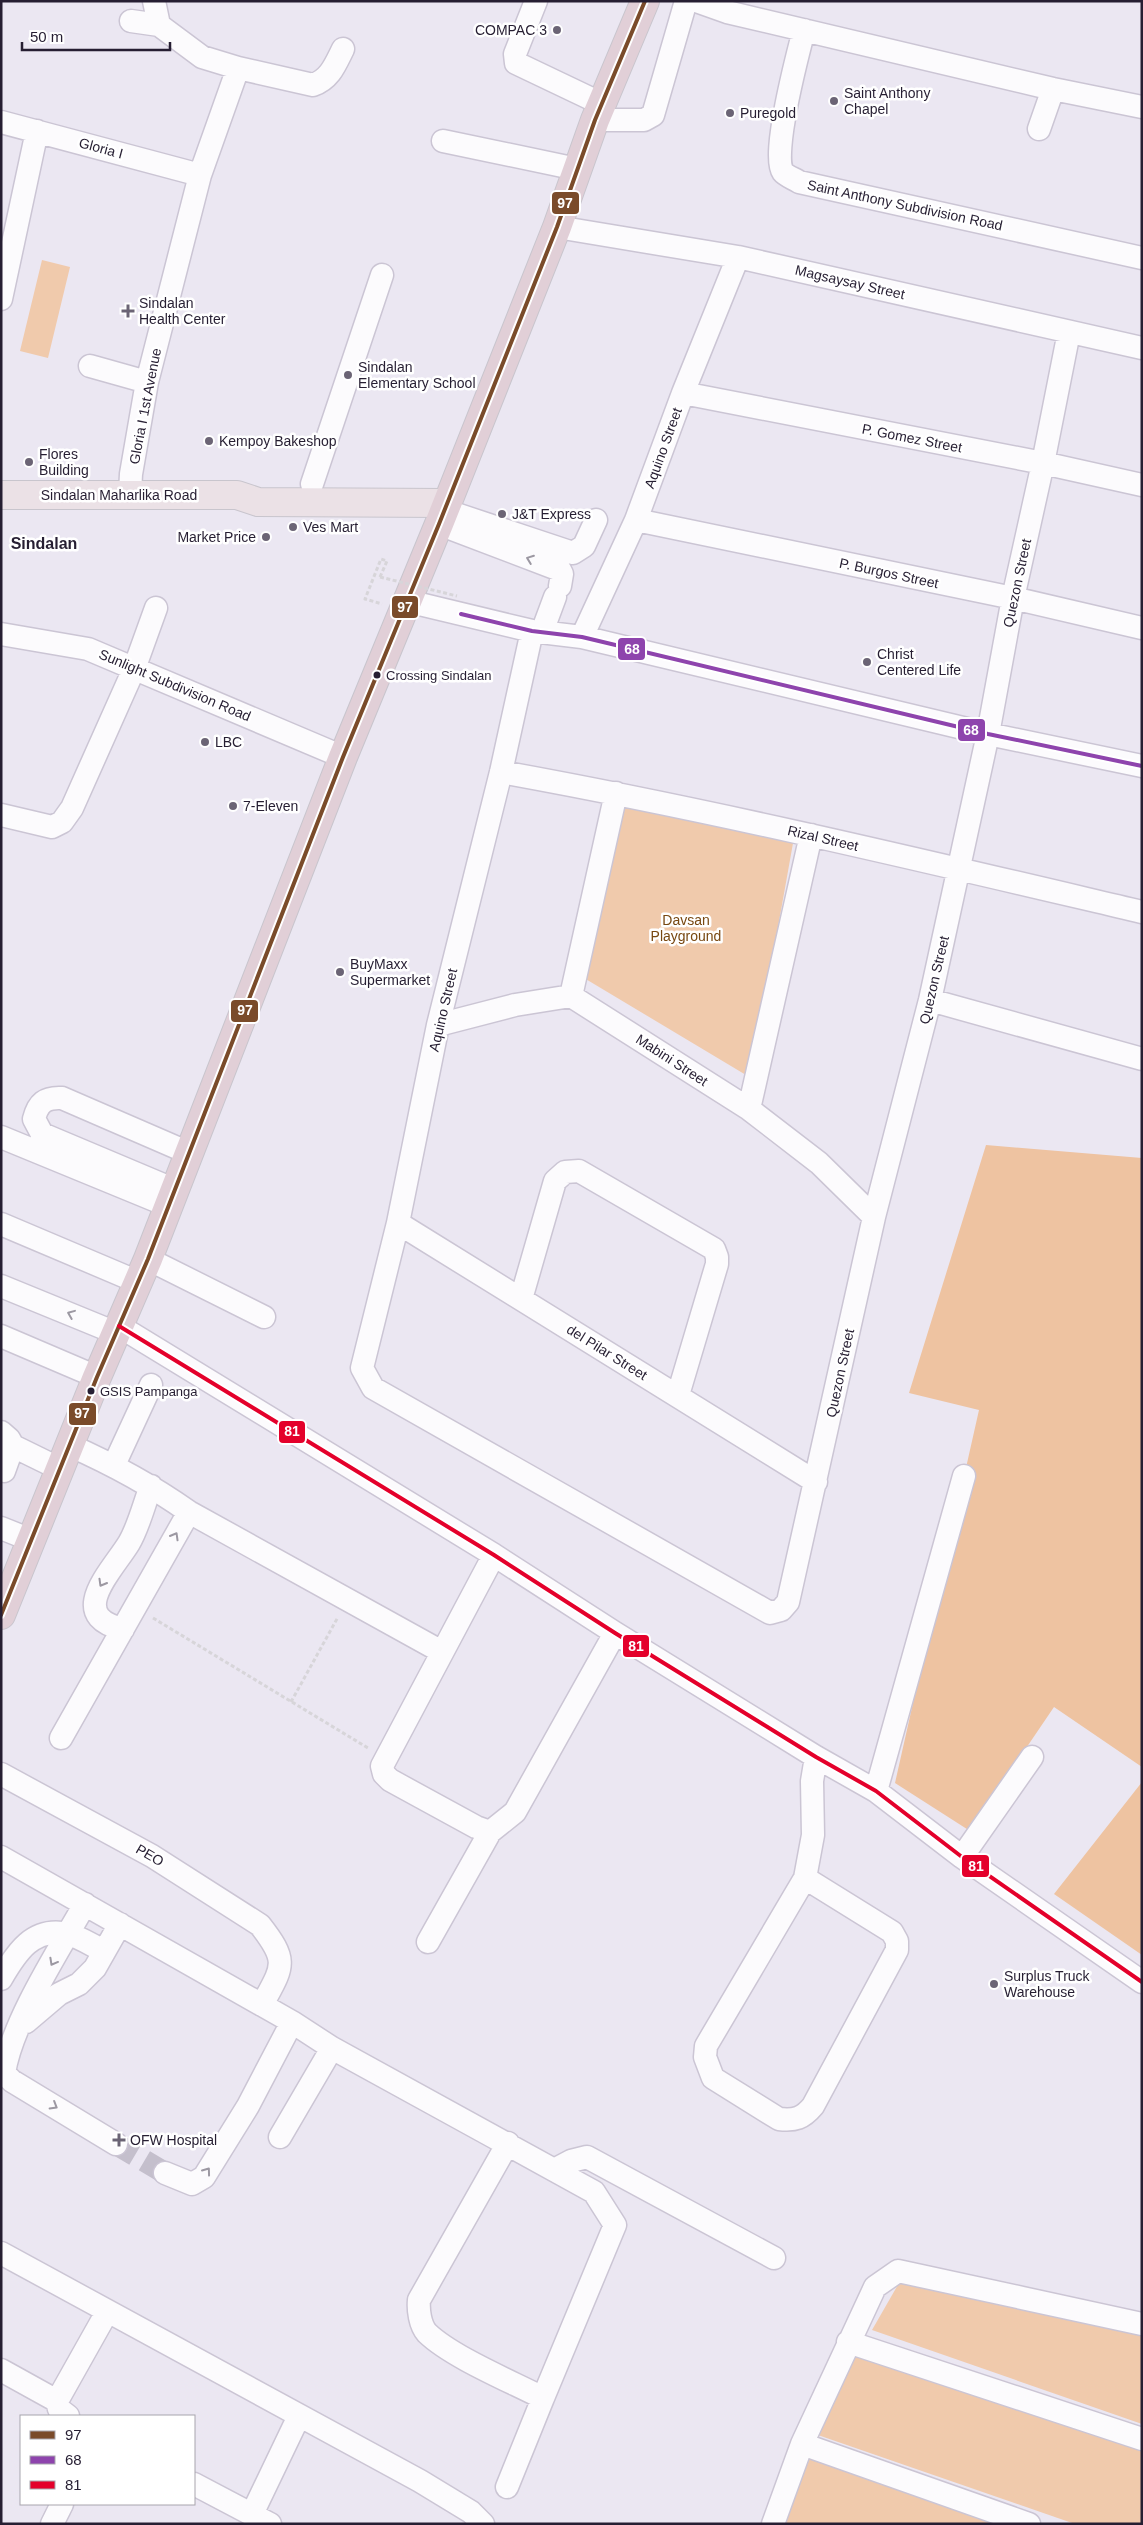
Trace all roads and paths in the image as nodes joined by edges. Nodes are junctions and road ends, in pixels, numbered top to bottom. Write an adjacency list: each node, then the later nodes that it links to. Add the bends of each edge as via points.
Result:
1 (154, 1): 7 (street)
2 (536, 1): 13 (street, via 515,54 516,63)
3 (645, 1): 13 (highway)
4 (686, 1): 13 (street, via 653,115 644,120)
5 (696, 1): 8 (street, via 727,12)
6 (131, 21): 7 (street)
7 (159, 25): 10 (street, via 202,57)
8 (804, 30): 11 (street); 22 (street, Saint Anthony Subdivision Road, via 783,123 779,161 783,172 799,182)
9 (343, 49): 10 (street, via 324,82 313,85)
10 (238, 68): 19 (street, Gloria I 1st Avenue)
11 (1053, 89): 12 (street); 15 (street)
12 (1142, 107)
13 (599, 112): 18 (highway)
14 (1, 122): 16 (street, Gloria I)
15 (1039, 129)
16 (37, 131): 19 (street, Gloria I); 24 (street)
17 (442, 141): 18 (street)
18 (577, 169): 20 (highway)
19 (200, 174): 28 (street, Gloria I 1st Avenue)
20 (557, 227): 21 (street, Magsaysay Street); 36 (highway)
21 (738, 256): 25 (street, Magsaysay Street); 29 (street, Aquino Street)
22 (1142, 258)
23 (382, 275): 31 (street)
24 (1, 300)
25 (1069, 332): 26 (street, Magsaysay Street); 30 (street, Quezon Street)
26 (1142, 348)
27 (90, 366): 28 (street)
28 (147, 382): 33 (street, Gloria I 1st Avenue)
29 (683, 393): 30 (street, P. Gomez Street); 38 (street, Aquino Street)
30 (1044, 463): 32 (street, P. Gomez Street); 40 (street, Quezon Street)
31 (312, 484): 35 (main road, Sindalan Maharlika Road, via 257,485); 36 (main road, Sindalan Maharlika Road)
32 (1142, 485)
33 (130, 493): 34 (main road, Sindalan Maharlika Road); 35 (main road, Sindalan Maharlika Road)
34 (1, 495)
35 (237, 495): 36 (main road, Sindalan Maharlika Road, via 258,502)
36 (445, 507): 37 (street, via 573,553 584,546); 42 (highway); 45 (street, Aquino Street, one-way to 36, via 557,592 562,574 560,570)
37 (596, 520)
38 (636, 520): 40 (street, P. Burgos Street); 47 (street, Aquino Street)
39 (457, 596): 41 (path, bridge, via 380,577 387,561 382,559)
40 (1013, 598): 44 (street, P. Burgos Street); 49 (street, Quezon Street)
41 (365, 599)
42 (408, 601): 45 (street); 50 (highway)
43 (156, 608): 48 (street)
44 (1142, 628)
45 (537, 631): 47 (street); 52 (street, Aquino Street)
46 (2, 636): 48 (street, Sunlight Subdivision Road, via 88,649)
47 (582, 637): 49 (street)
48 (134, 669): 50 (street, Sunlight Subdivision Road); 54 (street, via 72,808 62,822 52,827)
49 (988, 734): 51 (street); 56 (street, Quezon Street)
50 (343, 756): 64 (highway)
51 (1142, 766)
52 (501, 772): 53 (street, Rizal Street); 60 (street, Aquino Street)
53 (616, 793): 55 (street, Rizal Street); 58 (street)
54 (1, 815)
55 (811, 836): 56 (street, Rizal Street); 62 (street)
56 (958, 868): 57 (street, Rizal Street); 59 (street, Quezon Street)
57 (1142, 912)
58 (571, 996): 60 (street, via 514,1004); 62 (street, Mabini Street)
59 (930, 1000): 61 (street); 66 (street, Quezon Street)
60 (438, 1025): 67 (street, Aquino Street)
61 (1142, 1059)
62 (749, 1109): 66 (street, Mabini Street, via 819,1163)
63 (1, 1136): 65 (street)
64 (189, 1153): 65 (highway); 65 (street, via 62,1098 52,1097 37,1108 34,1119 42,1134)
65 (172, 1198): 70 (highway)
66 (874, 1217): 84 (street, Quezon Street)
67 (398, 1223): 72 (street, del Pilar Street); 95 (street, Aquino Street, via 362,1368 373,1388)
68 (1, 1224): 70 (street)
69 (1, 1239): 70 (street)
70 (139, 1278): 73 (street); 74 (highway)
71 (1, 1286): 74 (street, one-way to 71)
72 (521, 1299): 78 (street, del Pilar Street); 78 (street, via 554,1181 565,1172 579,1171 714,1249 717,1264)
73 (264, 1317)
74 (117, 1329): 76 (highway); 90 (street)
75 (1, 1336): 76 (street)
76 (97, 1376): 80 (highway)
77 (151, 1385): 81 (street)
78 (678, 1395): 84 (street, del Pilar Street)
79 (7, 1439): 80 (street); 82 (street)
80 (65, 1457): 81 (street); 88 (highway)
81 (114, 1466): 85 (street)
82 (4, 1471)
83 (964, 1476): 105 (street)
84 (816, 1482): 95 (street, Quezon Street, via 788,1602 781,1610)
85 (152, 1486): 86 (street); 89 (street)
86 (189, 1512): 91 (street, one-way to 86); 92 (street)
87 (1, 1528): 88 (street)
88 (31, 1540): 94 (highway)
89 (129, 1542): 91 (street); 96 (street, one-way to 96, via 99,1585 95,1597 98,1617)
90 (494, 1555): 97 (street); 98 (street)
91 (162, 1560): 93 (street)
92 (348, 1600): 98 (street); 99 (path)
93 (135, 1607): 96 (street); 99 (path)
94 (2, 1609)
95 (770, 1613)
96 (123, 1629): 100 (street)
97 (615, 1633): 101 (street); 106 (street, via 515,1812)
98 (442, 1652): 103 (street)
99 (291, 1702): 103 (path)
100 (62, 1738)
101 (816, 1757): 105 (street); 109 (street, via 812,1781 813,1835)
102 (1032, 1757): 108 (street)
103 (386, 1760): 106 (street, via 382,1766 390,1780)
104 (1, 1774): 117 (street, PEO, via 152,1856 260,1925 281,1958 277,1976)
105 (876, 1791): 108 (street)
106 (490, 1832): 113 (street)
107 (1, 1857): 110 (street)
108 (962, 1857): 116 (street)
109 (805, 1878): 109 (street, via 706,2046 705,2057 713,2078 779,2119 788,2120 804,2116 813,2106 897,1950 892,1932)
110 (85, 1904): 111 (street); 112 (street)
111 (120, 1924): 114 (street); 117 (street)
112 (68, 1934): 114 (street); 115 (street, via 52,1933 29,1940); 119 (street, one-way to 119, via 30,2002)
113 (428, 1942)
114 (104, 1951): 119 (street, via 95,1968 78,1984 60,1994)
115 (1, 1979)
116 (1142, 1982)
117 (262, 2005): 118 (street)
118 (292, 2022): 120 (street); 126 (street, one-way to 118, via 192,2184 204,2177 248,2106)
119 (20, 2027): 121 (street)
120 (332, 2048): 122 (street); 123 (street)
121 (3, 2072): 124 (street, one-way to 124, via 12,2081)
122 (280, 2137)
123 (508, 2143): 125 (street); 133 (street, via 418,2300 418,2311 426,2332 460,2356)
124 (116, 2144)
125 (554, 2170): 128 (street, via 586,2157); 133 (street, via 594,2192 615,2225)
126 (165, 2173)
127 (1, 2253): 129 (street)
128 (774, 2258)
129 (107, 2312): 134 (street); 135 (street)
130 (1142, 2324): 131 (street, via 898,2271 875,2288)
131 (848, 2342): 136 (street); 137 (street)
132 (1, 2370): 134 (street)
133 (543, 2398): 139 (street)
134 (63, 2409)
135 (299, 2416): 141 (street); 143 (street, via 454,2501)
136 (1142, 2439)
137 (802, 2444): 144 (street); 145 (street)
138 (195, 2485): 141 (street)
139 (507, 2487)
140 (62, 2505): 142 (street)
141 (261, 2519)
142 (52, 2524)
143 (482, 2524)
144 (773, 2524)
145 (1029, 2524)

